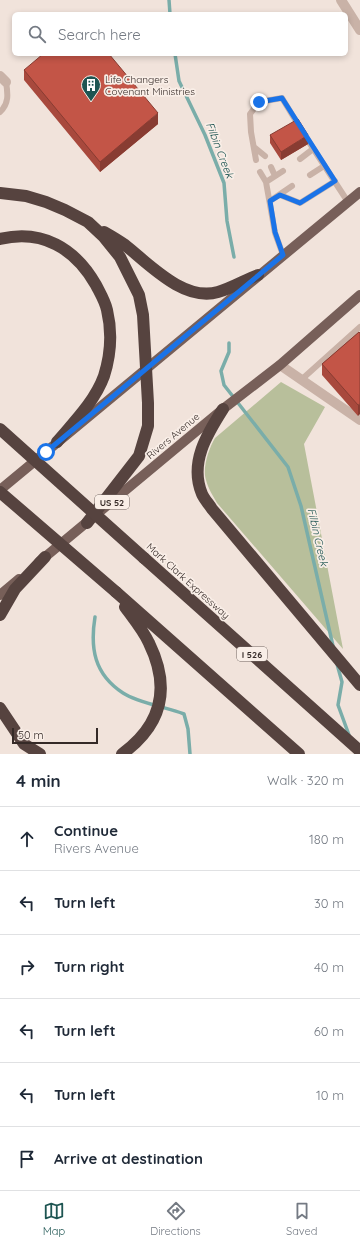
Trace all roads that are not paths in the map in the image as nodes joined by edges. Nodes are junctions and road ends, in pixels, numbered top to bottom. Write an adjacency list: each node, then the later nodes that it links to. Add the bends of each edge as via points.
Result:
1 (341, 0): 2 (street)
2 (360, 30)
3 (3, 79): 4 (lane, via 9,96)
4 (0, 112)
5 (254, 147): 6 (lane, via 250,114 259,102 282,98); 7 (lane); 9 (lane)
6 (314, 149): 8 (lane); 10 (lane)
7 (265, 156)
8 (300, 159)
9 (256, 160)
10 (324, 166): 14 (lane); 16 (lane)
11 (271, 168): 15 (lane)
12 (283, 171): 15 (lane)
13 (260, 172): 17 (lane)
14 (310, 175)
15 (275, 176): 17 (lane)
16 (335, 181): 21 (lane, via 300,203); 23 (lane)
17 (266, 182): 22 (lane)
18 (292, 186): 21 (lane)
19 (360, 192): 23 (main road)
20 (0, 194): 24 (highway, via 26,196 46,202)
21 (280, 195): 22 (lane)
22 (270, 201): 26 (lane, via 275,232)
23 (348, 202): 26 (main road)
24 (88, 222): 27 (highway, via 184,289 198,293 218,292); 31 (highway, via 120,257 139,295 143,315)
25 (0, 239): 36 (highway, via 26,236 40,238 70,252 93,280 107,308 110,341 103,377 94,396)
26 (283, 255): 27 (main road)
27 (258, 275): 31 (main road)
28 (360, 294): 30 (main road, Rivers Avenue / US 52)
29 (360, 327): 32 (lane)
30 (280, 366): 32 (street); 33 (main road, Rivers Avenue / US 52)
31 (145, 369): 36 (main road); 38 (highway, via 148,426 139,456)
32 (301, 380): 34 (street)
33 (223, 409): 38 (main road, Rivers Avenue / US 52); 43 (highway, via 209,432 199,458 197,470 202,494)
34 (360, 420)
35 (0, 429): 45 (highway, Mark Clark Expressway / I 526, bridge)
36 (57, 442): 37 (main road)
37 (1, 490): 40 (highway, bridge)
38 (87, 523): 39 (main road, Rivers Avenue / US 52)
39 (45, 558): 41 (main road, Rivers Avenue / US 52); 42 (highway, via 15,589)
40 (116, 592): 47 (highway, via 148,642 160,675 158,707 153,720 143,735); 48 (highway)
41 (0, 595)
42 (0, 615)
43 (360, 685)
44 (0, 708): 46 (highway, via 24,744)
45 (360, 751)
46 (40, 754)
47 (122, 754)
48 (299, 754)

